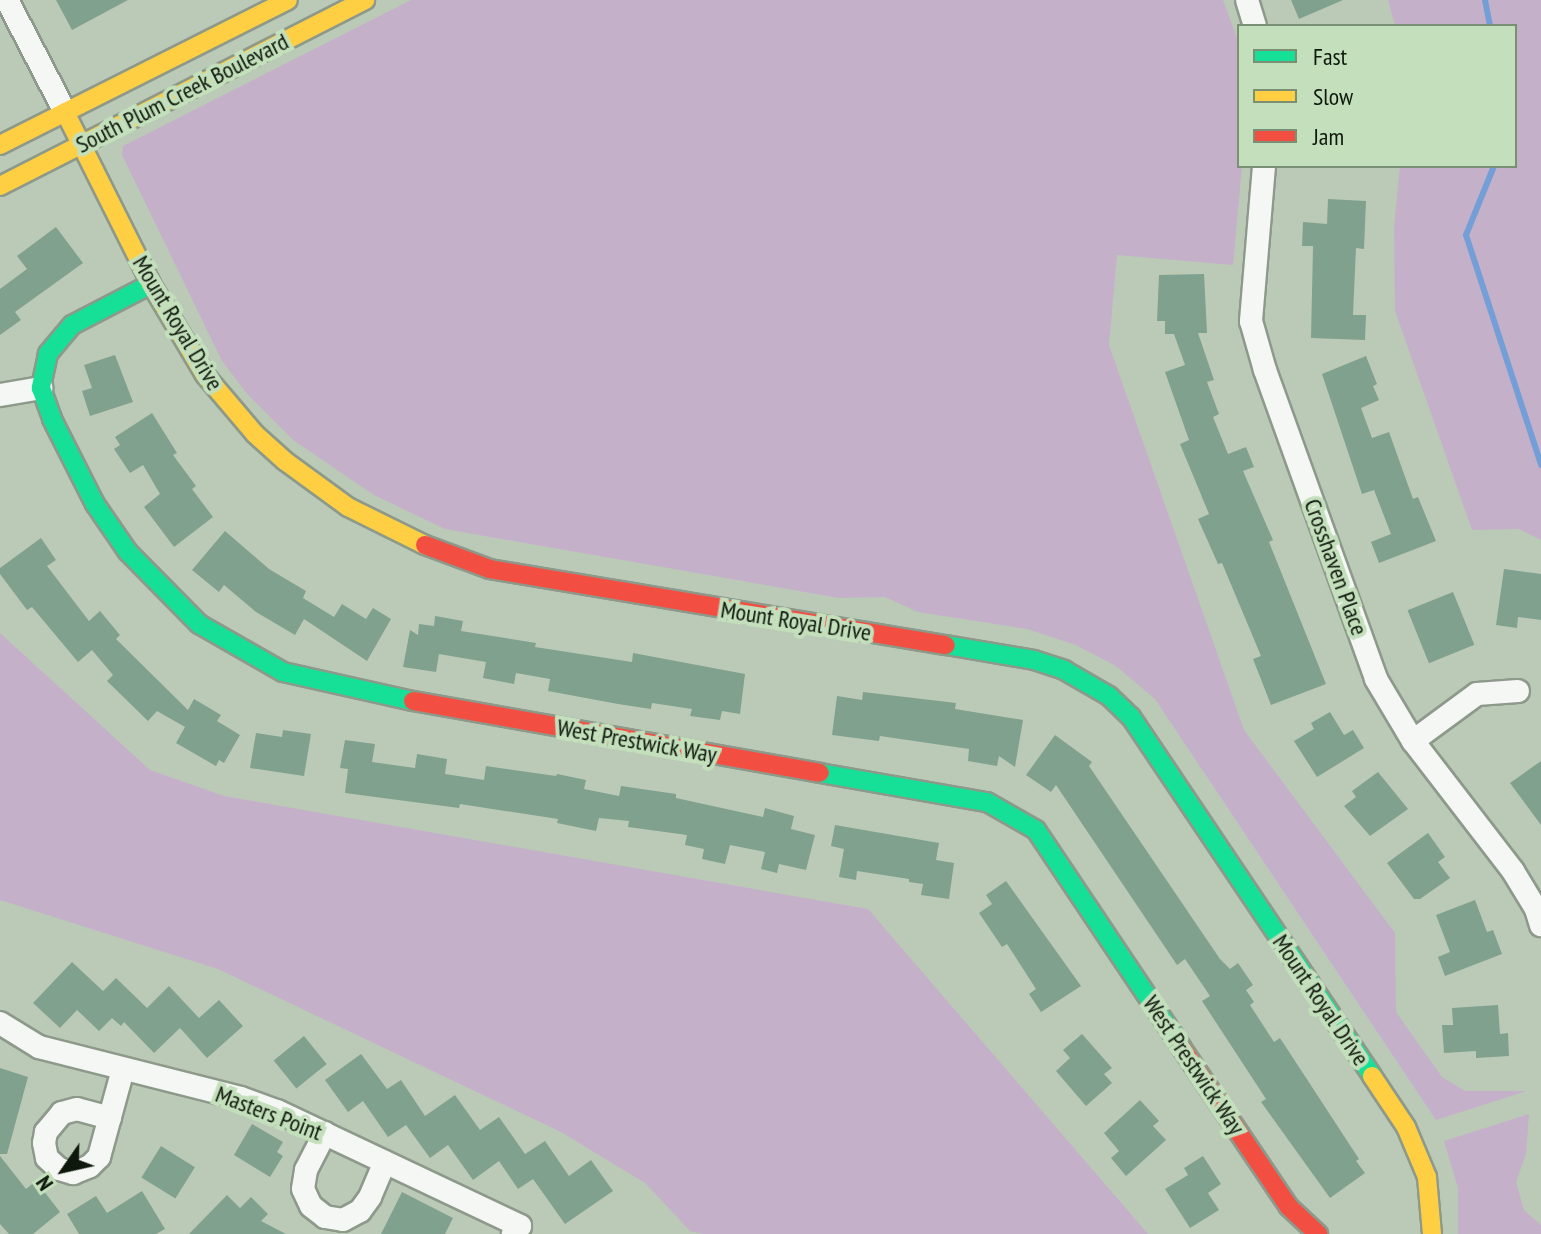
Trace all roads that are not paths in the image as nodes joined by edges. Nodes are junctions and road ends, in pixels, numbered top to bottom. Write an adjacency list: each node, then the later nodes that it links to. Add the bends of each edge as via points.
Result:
1 (7, 0): 6 (street)
2 (288, 0): 6 (street, South Plum Creek Boulevard)
3 (365, 0): 7 (street, South Plum Creek Boulevard)
4 (1247, 0): 5 (street)
5 (1254, 24)
6 (65, 112): 7 (street, Mount Royal Drive); 8 (street, South Plum Creek Boulevard)
7 (82, 144): 10 (street, South Plum Creek Boulevard); 11 (street, Mount Royal Drive)
8 (0, 145)
9 (1264, 168): 15 (street, Crosshaven Place, via 1251,321 1376,679)
10 (0, 186)
11 (151, 284): 12 (street, via 72,325 48,354); 24 (street, Mount Royal Drive, via 205,375 255,434 348,507 434,550 535,579 1034,660 1109,696 1149,743 1406,1127 1427,1177)
12 (41, 388): 13 (street); 23 (street, West Prestwick Way, via 95,504 128,552 199,624 283,672 387,697 987,802 1036,830 1289,1207)
13 (0, 395)
14 (1518, 691): 15 (street, via 1477,694)
15 (1413, 741): 16 (street, Crosshaven Place, via 1513,871)
16 (1541, 925)
17 (0, 1023): 18 (street, Masters Point, via 39,1047)
18 (123, 1069): 19 (street); 20 (street, Masters Point, via 241,1098)
19 (110, 1118)
20 (325, 1133): 21 (street, Masters Point); 21 (street, via 306,1170 303,1189 311,1206 325,1217 343,1220 360,1211)
21 (385, 1162): 22 (street, Masters Point, via 520,1226)
22 (513, 1234)
23 (1318, 1234)
24 (1432, 1234)

